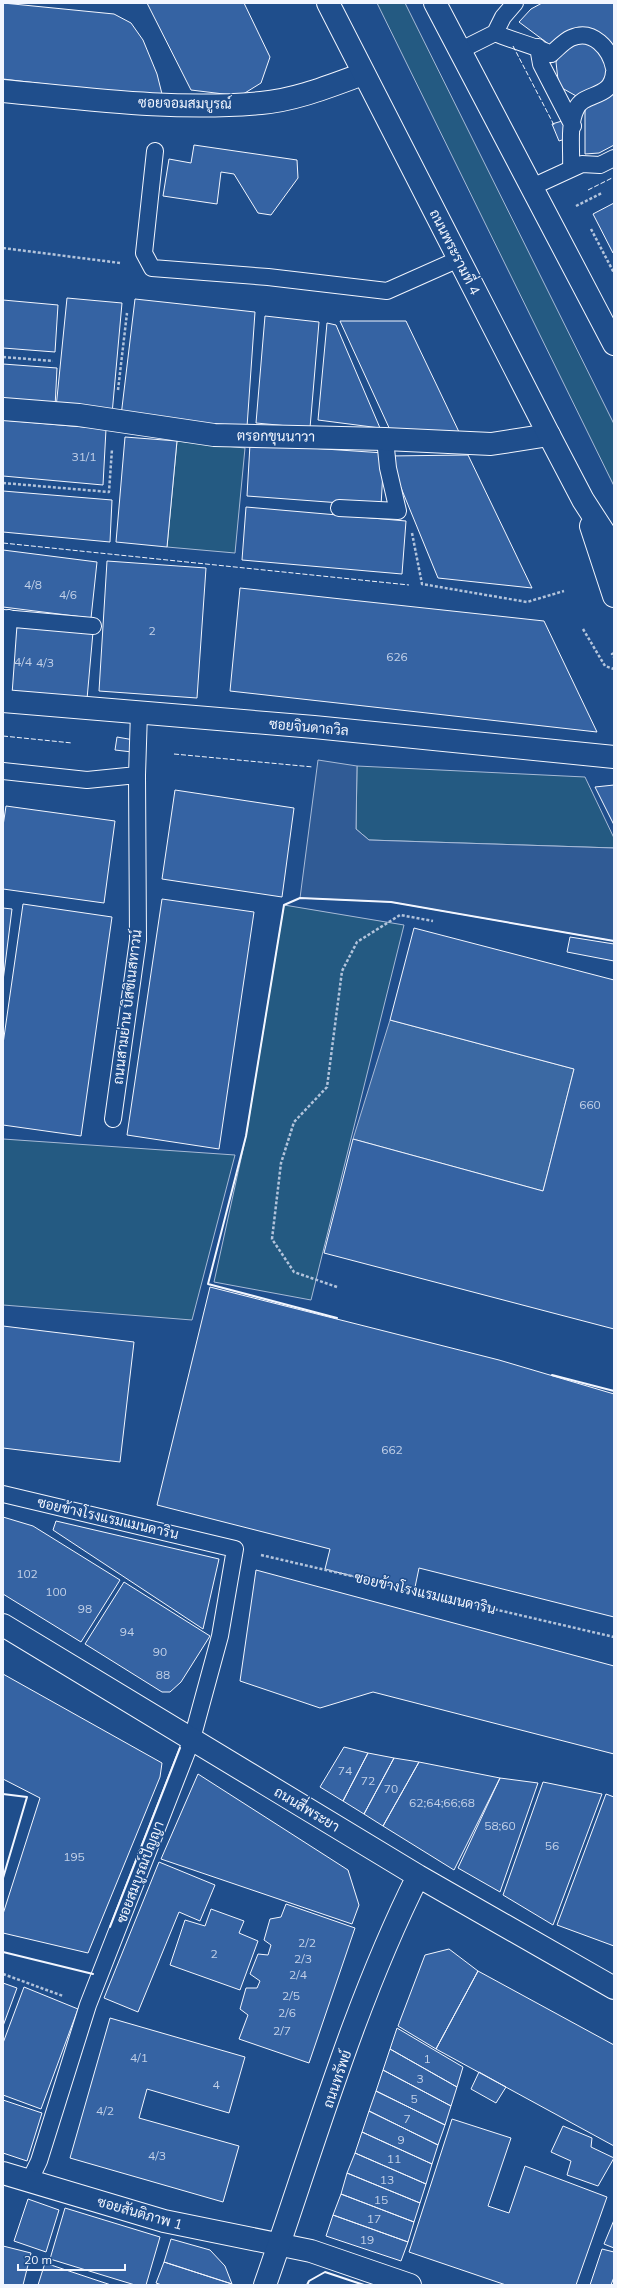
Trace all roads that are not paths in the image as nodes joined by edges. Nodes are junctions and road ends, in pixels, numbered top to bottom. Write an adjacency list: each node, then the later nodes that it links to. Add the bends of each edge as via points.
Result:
1 (328, 3): 9 (street, ถนนพระรามที่ 4)
2 (435, 3): 6 (street)
3 (515, 3): 4 (lane, via 503,16)
4 (494, 33): 5 (lane); 6 (lane)
5 (538, 47): 7 (lane, via 552,54 571,38 584,35 606,47 612,56); 11 (lane, via 540,64)
6 (459, 52): 15 (street)
7 (614, 68)
8 (614, 72): 11 (lane, via 614,78 602,94 581,102 576,109)
9 (363, 74): 10 (street, ซอยจอมสมบูรณ์, via 315,92 262,103 180,106); 16 (street, ถนนพระรามที่ 4)
10 (3, 91)
11 (573, 126): 14 (lane)
12 (155, 151): 16 (lane, via 144,253 152,268 268,276 387,291)
13 (614, 158): 14 (lane, via 600,165 582,164)
14 (571, 168): 15 (lane)
15 (532, 187): 17 (street)
16 (459, 259): 19 (street, ถนนพระรามที่ 4)
17 (614, 344)
18 (3, 409): 20 (street, ตรอกขุนนาวา, via 79,415 214,435)
19 (549, 435): 20 (street, ตรอกขุนนาวา, via 491,444); 21 (street, ถนนพระรามที่ 4)
20 (385, 438): 22 (lane, via 388,468 398,511)
21 (583, 500): 23 (street, ถนนพระรามที่ 4); 24 (street, ถนนพระรามที่ 4)
22 (339, 508)
23 (614, 548)
24 (614, 596)
25 (6, 618): 26 (lane); 27 (lane)
26 (93, 626)
27 (3, 701): 28 (street, ซอยจินดาถวิล)
28 (139, 712): 29 (street, ซอยจินดาถวิล); 31 (lane, ถนนสามย่าน บิสซิเนสทาวน์)
29 (614, 757)
30 (3, 771): 31 (lane, via 87,780)
31 (137, 775): 32 (lane, ถนนสามย่าน บิสซิเนสทาวน์, via 138,940)
32 (113, 1119)
33 (3, 1494): 35 (lane, ซอยข้างโรงแรมแมนดาริน, via 236,1549 220,1636)
34 (3, 1625): 35 (street, ถนนสี่พระยา)
35 (192, 1739): 36 (street, ถนนสี่พระยา); 39 (lane, ซอยสมบูรณ์ปัญญา, via 88,2005 39,2160)
36 (418, 1876): 37 (street, ถนนสี่พระยา); 40 (street, ถนนทรัพย์, via 390,1932)
37 (614, 1988)
38 (3, 2173): 39 (street, ซอยสันติภาพ 1)
39 (30, 2180): 40 (street, ซอยสันติภาพ 1, via 164,2221)
40 (279, 2245): 41 (street, ถนนทรัพย์); 42 (street, ซอยสันติภาพ 1, via 311,2251)
41 (265, 2285)
42 (410, 2285)

